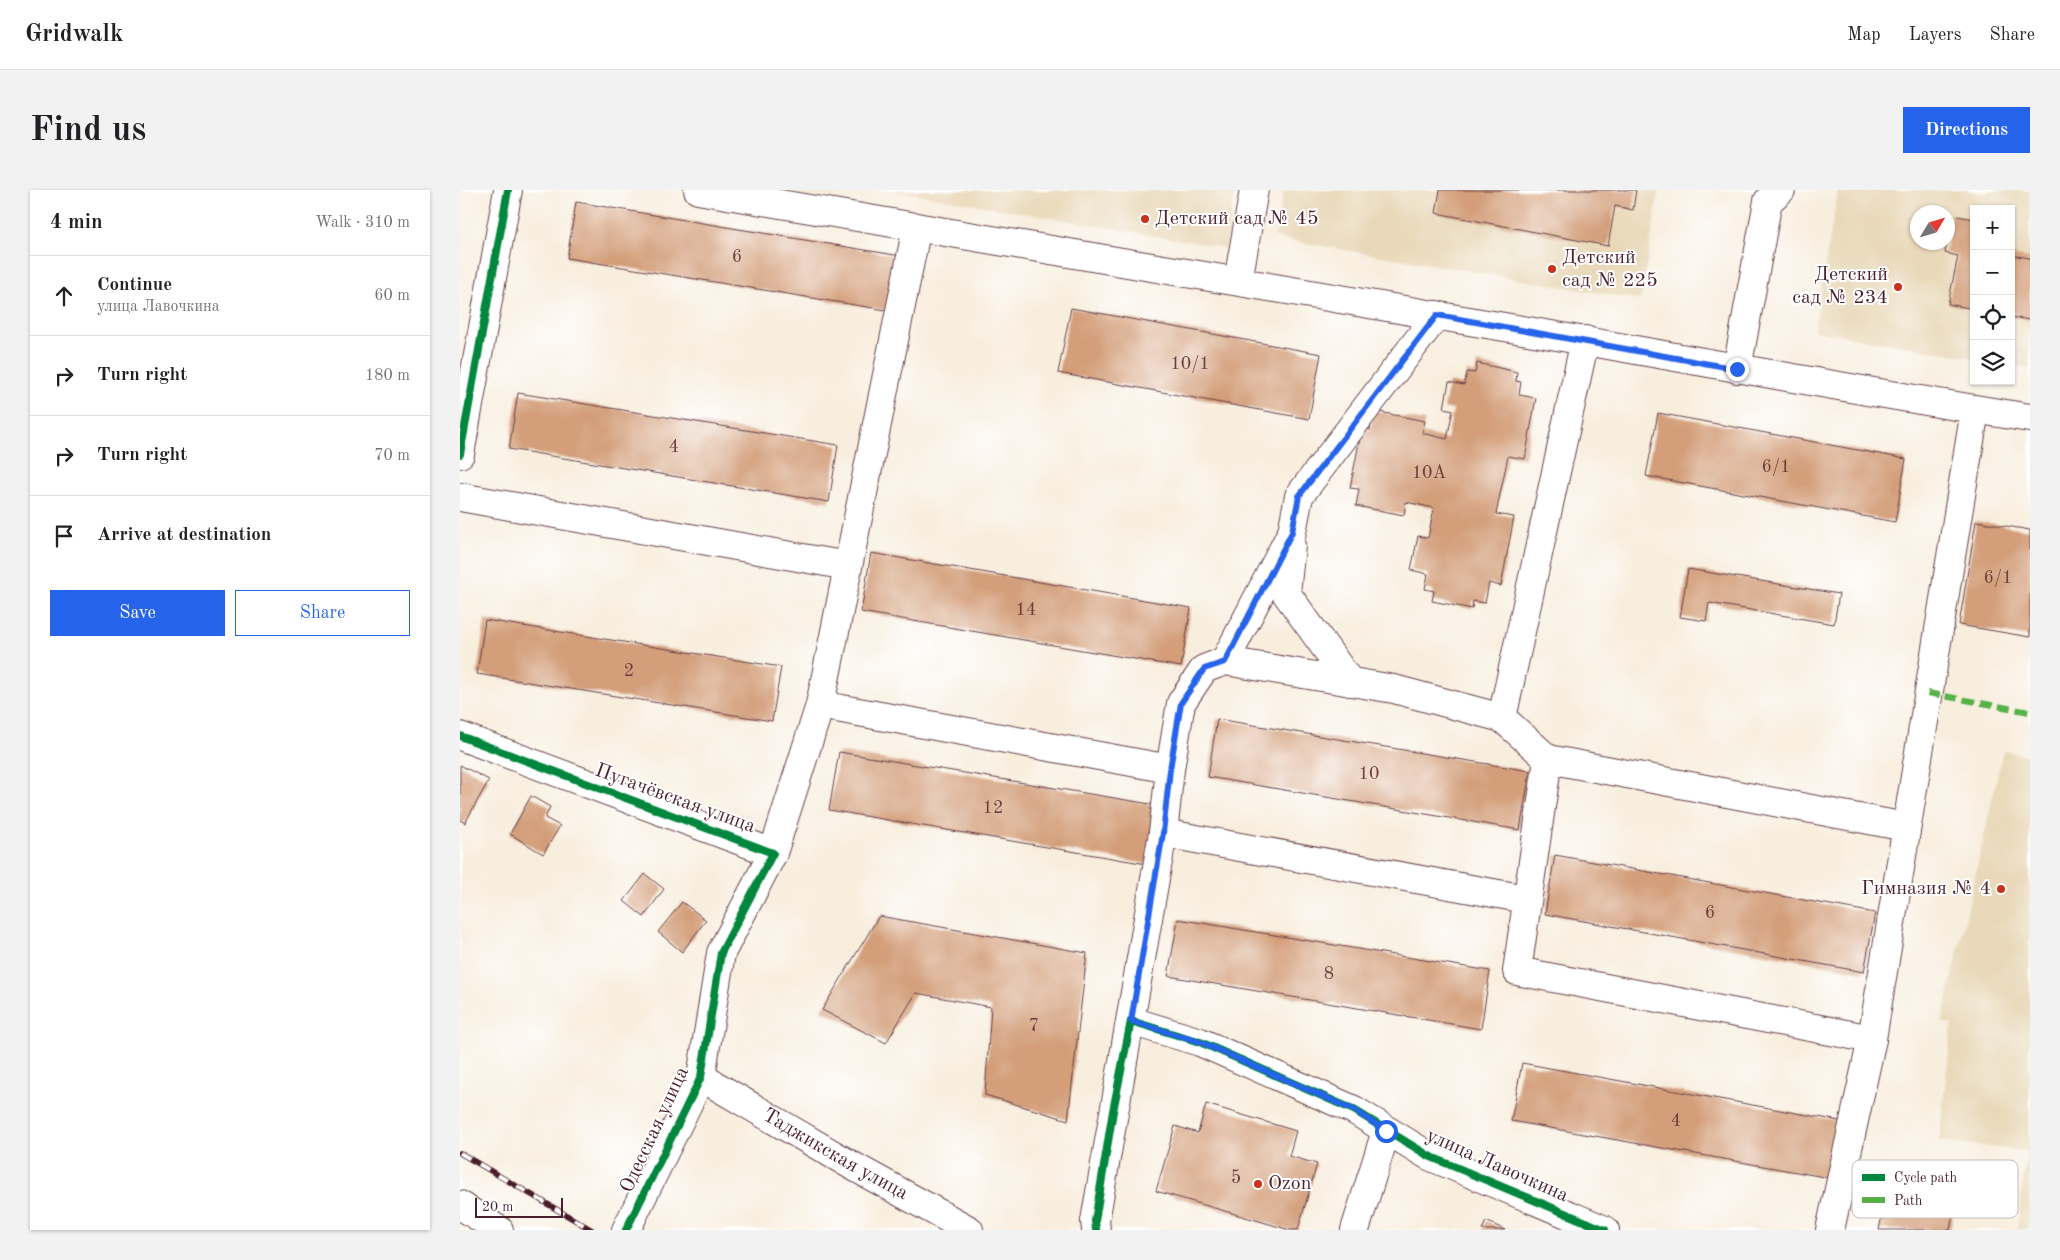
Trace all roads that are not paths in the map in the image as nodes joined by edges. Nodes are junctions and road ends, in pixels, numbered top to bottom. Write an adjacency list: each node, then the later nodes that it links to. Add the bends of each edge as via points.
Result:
1 (508, 190): 12 (street)
2 (698, 190): 5 (street)
3 (1254, 190): 6 (street)
4 (1781, 190): 9 (street, via 1768,200)
5 (917, 227): 6 (street); 15 (street)
6 (1238, 281): 7 (street)
7 (1437, 315): 8 (street); 14 (street, via 1299,496)
8 (1585, 340): 9 (street); 19 (street)
9 (1737, 369): 10 (street)
10 (1975, 410): 11 (street); 23 (street)
11 (2030, 418)
12 (460, 454)
13 (460, 497): 15 (street)
14 (1292, 532): 16 (street); 17 (street, via 1286,593)
15 (848, 566): 18 (street)
16 (1225, 662): 17 (street); 22 (street, via 1204,669 1181,703)
17 (1350, 682): 19 (street, via 1394,689)
18 (820, 705): 22 (street); 25 (street)
19 (1502, 718): 21 (street)
20 (460, 736): 25 (street, Пугачёвская улица)
21 (1548, 759): 23 (street); 26 (street)
22 (1170, 769): 24 (street)
23 (1906, 827): 29 (street)
24 (1163, 833): 26 (street); 28 (street)
25 (772, 853): 27 (street, Пугачёвская улица)
26 (1526, 899): 29 (street, via 1517,971)
27 (721, 953): 30 (street, Одесская улица)
28 (1131, 1021): 31 (street, улица Лавочкина, via 1200,1042 1354,1110); 36 (street, via 1113,1110)
29 (1872, 1039): 39 (street)
30 (701, 1077): 34 (street, Одесская улица); 35 (street, Таджикская улица)
31 (1386, 1131): 37 (street); 38 (street, улица Лавочкина, via 1429,1156)
32 (460, 1205): 33 (street)
33 (499, 1230)
34 (626, 1230)
35 (969, 1230)
36 (1096, 1230)
37 (1355, 1230)
38 (1605, 1230)
39 (1830, 1230)

